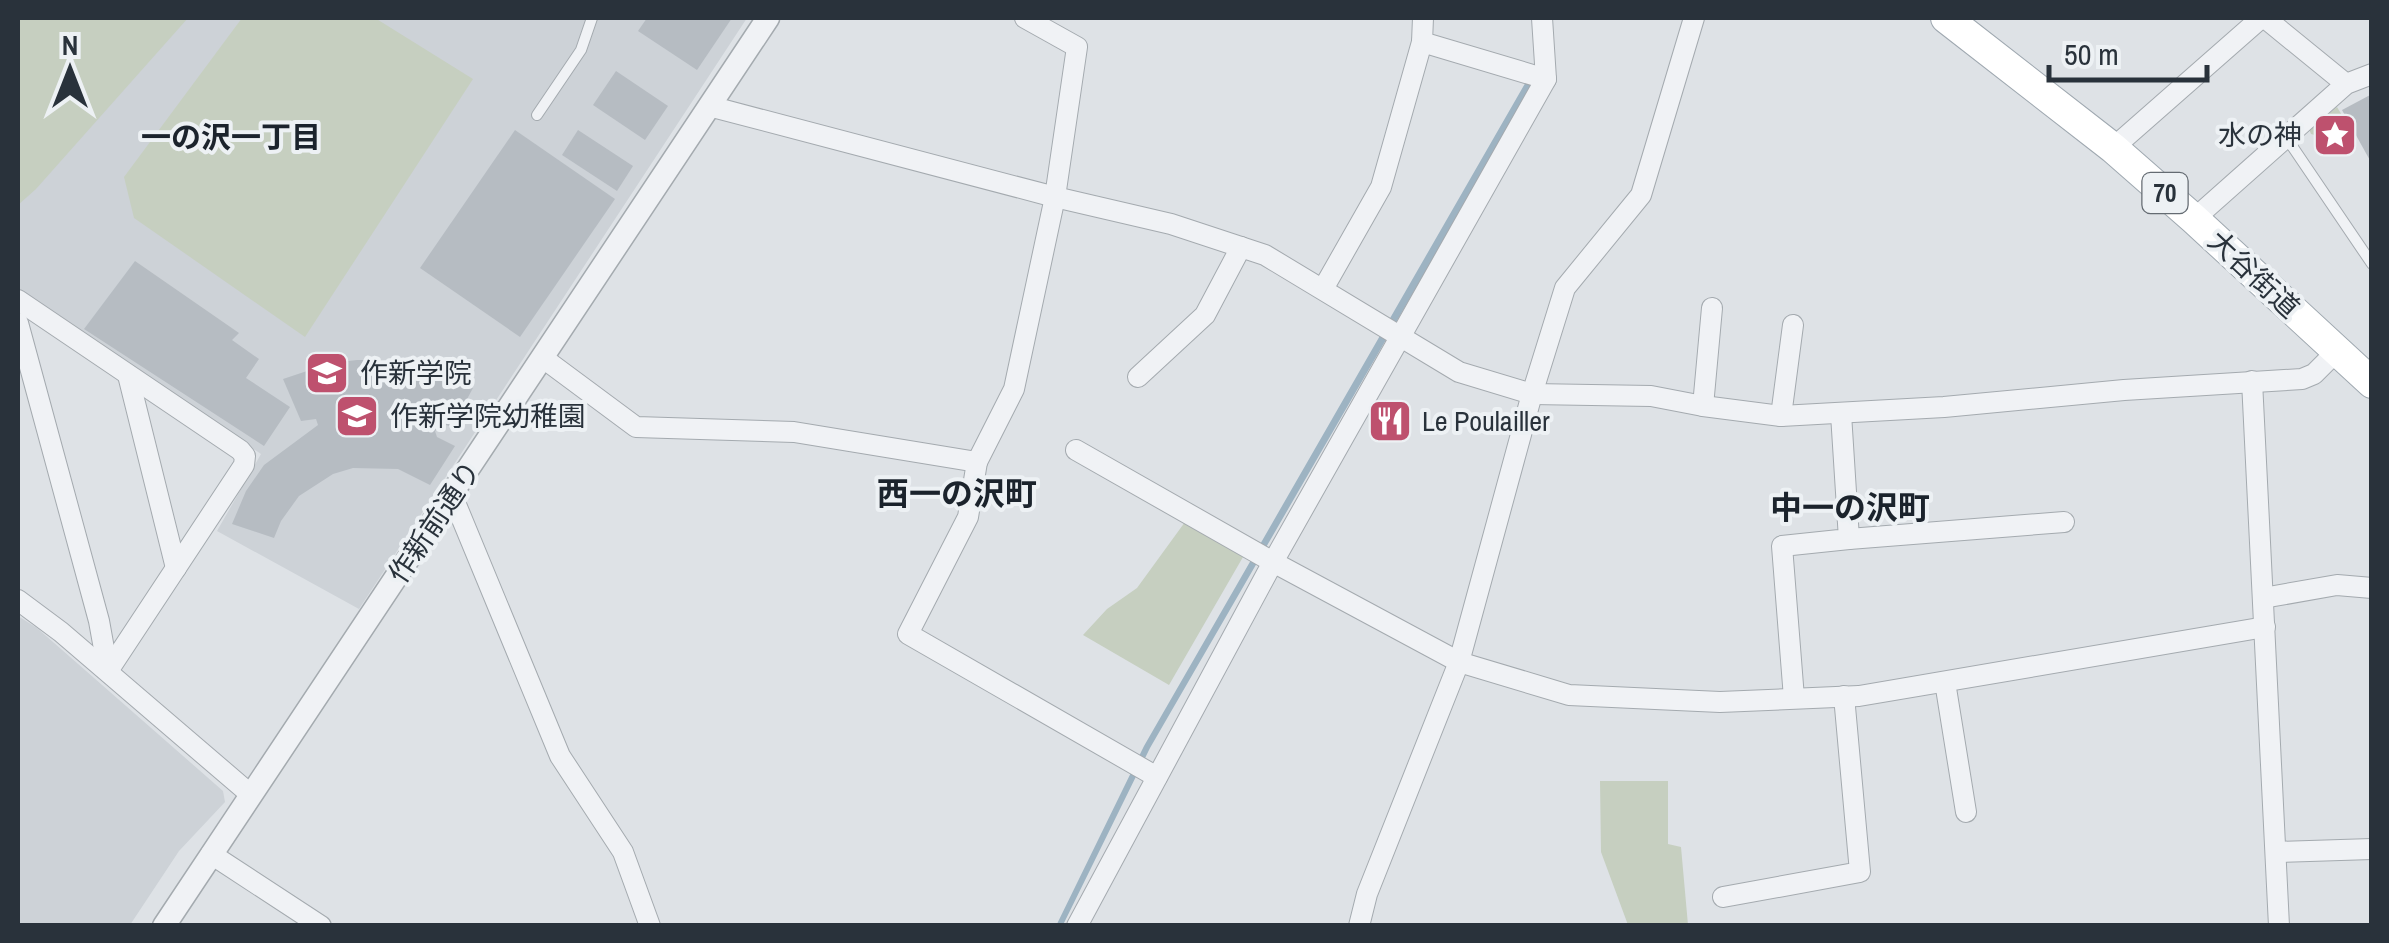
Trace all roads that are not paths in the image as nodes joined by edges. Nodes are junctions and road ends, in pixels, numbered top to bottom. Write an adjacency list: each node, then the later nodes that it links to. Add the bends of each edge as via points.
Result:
1 (592, 18): 14 (lane, via 581,50)
2 (768, 18): 13 (street, 作新前通り)
3 (1025, 18): 17 (street, via 1078,47)
4 (1423, 18): 9 (street)
5 (1542, 18): 11 (street)
6 (1694, 18): 33 (street, via 1641,195 1566,288)
7 (1946, 18): 16 (main road, 大谷街道 / 70)
8 (2263, 18): 12 (street); 16 (street)
9 (1422, 42): 11 (street); 21 (street, via 1381,187)
10 (2372, 74): 12 (street)
11 (1546, 79): 26 (street)
12 (2346, 84): 15 (street)
13 (709, 106): 17 (street); 28 (street, 作新前通り)
14 (537, 115)
15 (2286, 137): 18 (street); 20 (lane)
16 (2112, 148): 18 (main road, 大谷街道 / 70)
17 (1055, 198): 19 (street); 38 (street, via 1014,389)
18 (2194, 219): 27 (main road, 大谷街道 / 70)
19 (1241, 247): 21 (street); 30 (street, via 1204,315)
20 (2372, 264)
21 (1323, 289): 26 (street)
22 (18, 300): 29 (street)
23 (1712, 308): 34 (street)
24 (18, 323): 49 (street)
25 (1793, 324): 36 (street)
26 (1402, 336): 33 (street, via 1459,372); 42 (street)
27 (2336, 352): 31 (street, via 2302,379); 32 (main road, 大谷街道 / 70)
28 (544, 358): 38 (street, via 636,427 794,432); 39 (street, 作新前通り)
29 (128, 374): 43 (street); 43 (street, via 245,456)
30 (1138, 377)
31 (2252, 381): 35 (street); 45 (street)
32 (2372, 384)
33 (1532, 394): 34 (street, via 1651,396); 48 (street)
34 (1702, 406): 36 (street)
35 (1841, 414): 36 (street); 41 (street)
36 (1781, 416)
37 (1076, 450): 42 (street)
38 (978, 462): 53 (street, via 968,518 908,634)
39 (452, 495): 54 (street, 作新前通り); 62 (street, via 560,756 624,852)
40 (2064, 522): 41 (street)
41 (1849, 540): 52 (street, via 1782,546)
42 (1272, 562): 48 (street); 53 (street)
43 (176, 568): 49 (street)
44 (2372, 588): 45 (street, via 2337,585)
45 (2263, 598): 47 (street)
46 (18, 600): 49 (street)
47 (2264, 627): 50 (street); 57 (street)
48 (1459, 662): 52 (street, via 1569,694 1720,702); 64 (street)
49 (108, 671): 54 (street)
50 (1945, 682): 51 (street); 55 (street)
51 (1844, 696): 52 (street); 59 (street, via 1860,872)
52 (1794, 698)
53 (1157, 777): 63 (street)
54 (250, 794): 58 (street, 作新前通り)
55 (1966, 812)
56 (2372, 849): 57 (street)
57 (2276, 852): 65 (street)
58 (212, 854): 60 (street, 作新前通り); 61 (street)
59 (1723, 897)
60 (164, 926)
61 (320, 926)
62 (650, 926)
63 (1077, 926)
64 (1359, 926)
65 (2280, 926)

